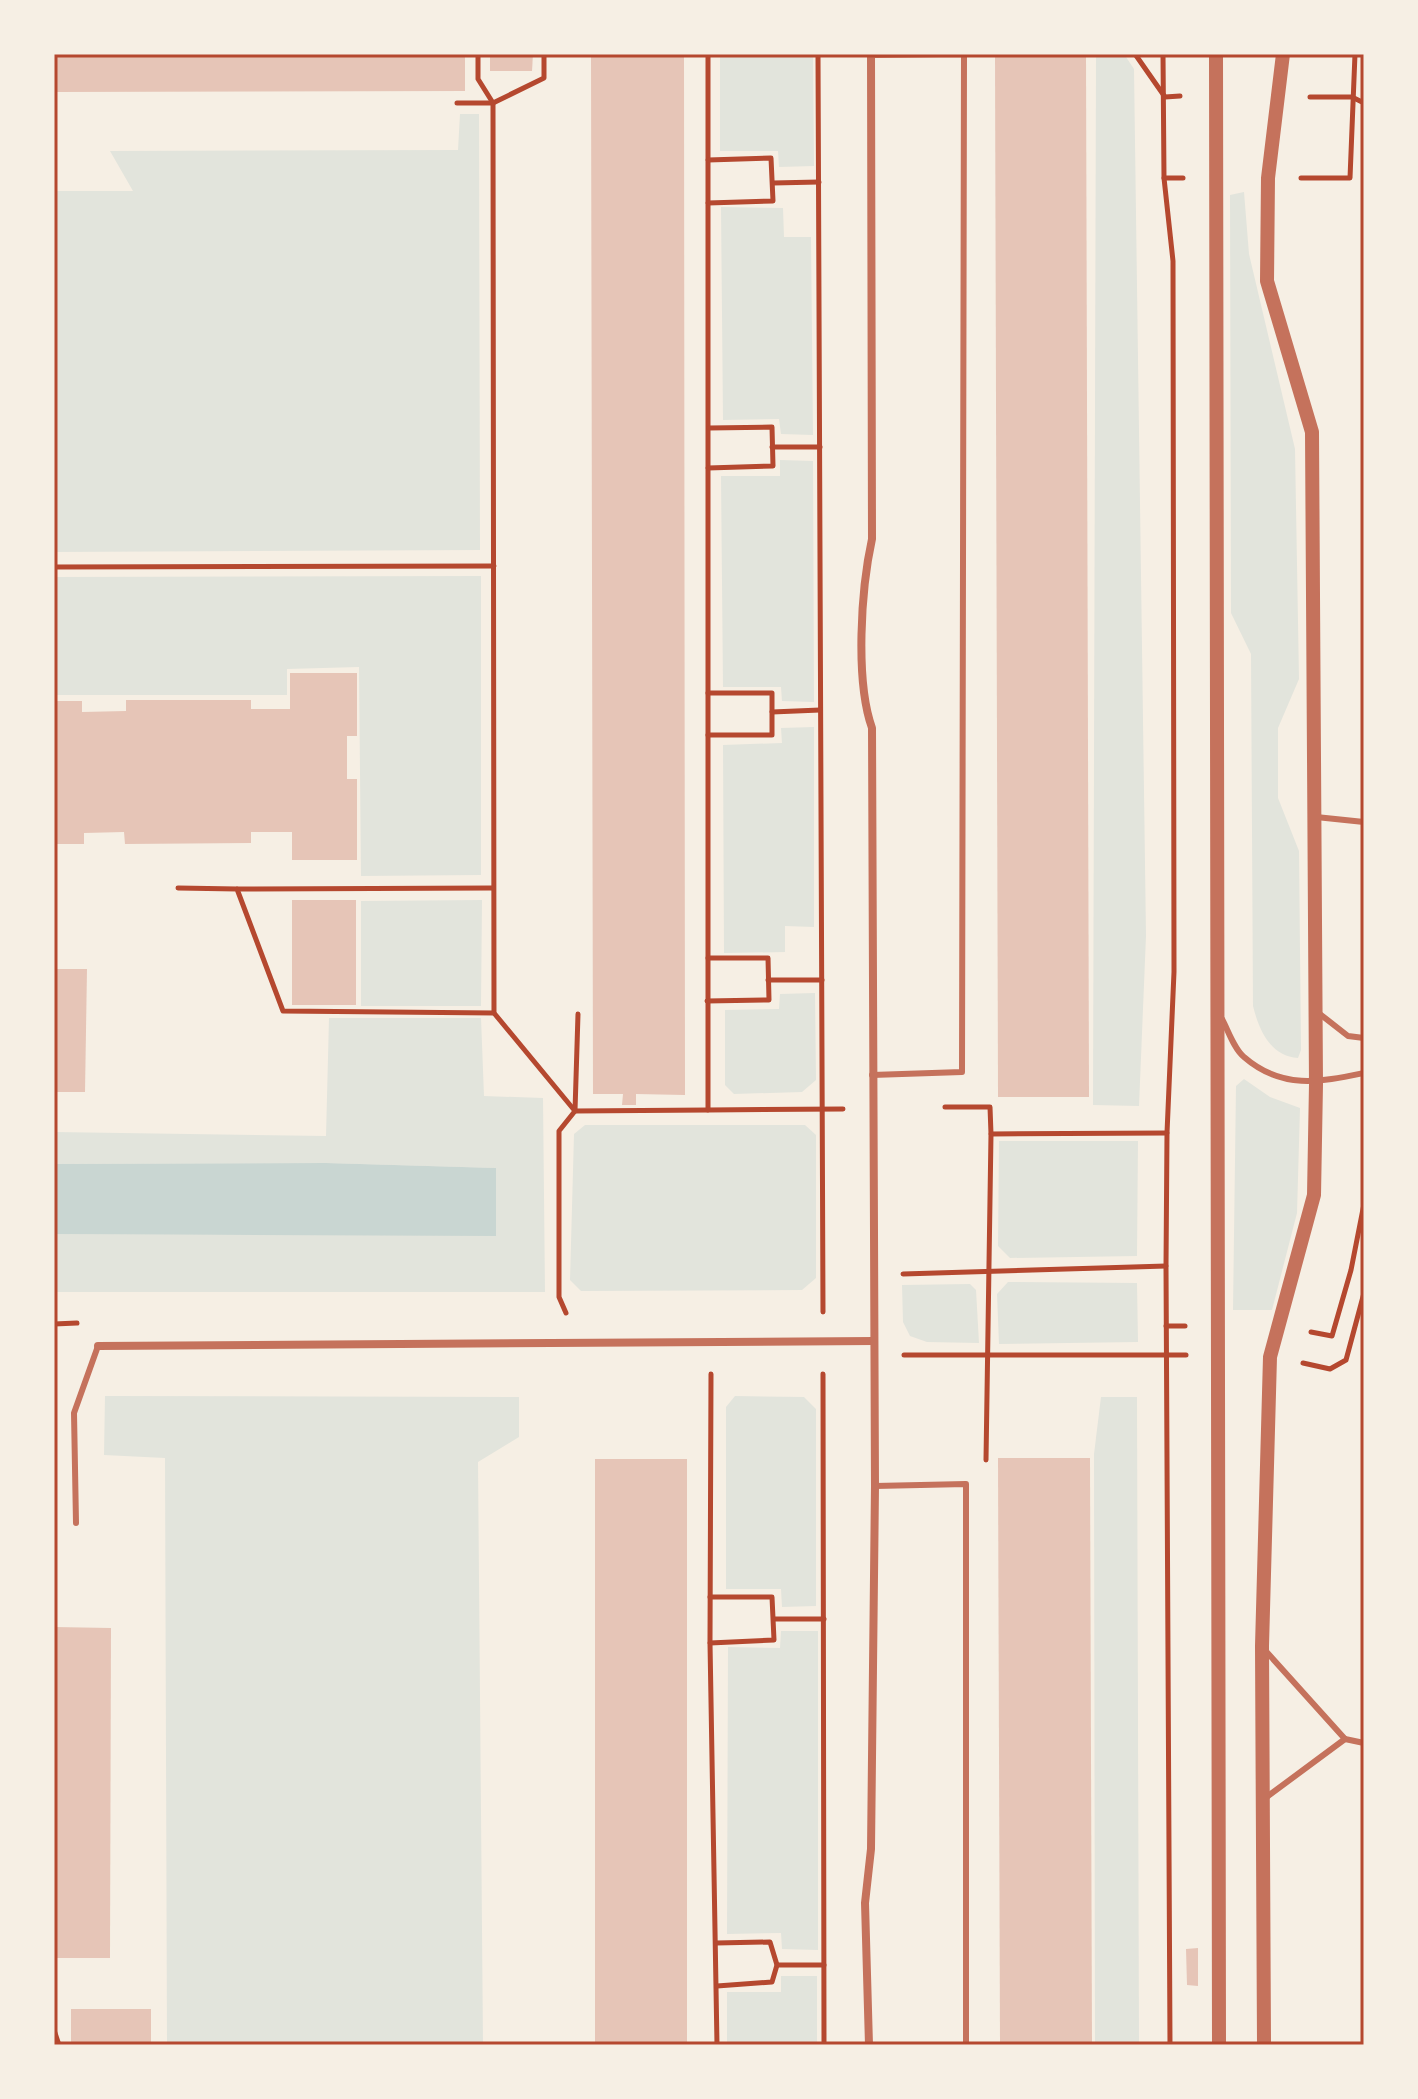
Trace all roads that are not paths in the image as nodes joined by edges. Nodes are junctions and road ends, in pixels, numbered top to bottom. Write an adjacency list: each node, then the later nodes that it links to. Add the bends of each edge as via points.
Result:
1 (1216, 54): 8 (street)
2 (1283, 54): 6 (street, via 1268,178 1267,281 1312,432)
3 (871, 55): 12 (street, via 872,539 864,576 863,702 872,728); 12 (lane, via 964,54 962,1072)
4 (1364, 607): 5 (lane)
5 (1364, 649)
6 (1314, 816): 7 (lane); 9 (street)
7 (1364, 822)
8 (1216, 1009): 13 (lane, via 1242,1056 1275,1076); 24 (street)
9 (1316, 1011): 10 (lane, via 1348,1036); 13 (street)
10 (1364, 1038)
11 (1364, 1073): 13 (lane)
12 (872, 1075): 14 (street)
13 (1316, 1084): 18 (street, via 1314,1195 1270,1357)
14 (874, 1341): 15 (street); 16 (street)
15 (98, 1346): 17 (lane, via 74,1413)
16 (875, 1486): 22 (street, via 871,1849 865,1903); 23 (lane, via 966,1484)
17 (76, 1523)
18 (1262, 1646): 19 (lane); 21 (street)
19 (1345, 1739): 20 (lane); 21 (lane)
20 (1364, 1743)
21 (1262, 1801): 25 (street)
22 (869, 2045)
23 (966, 2045)
24 (1219, 2045)
25 (1264, 2045)

